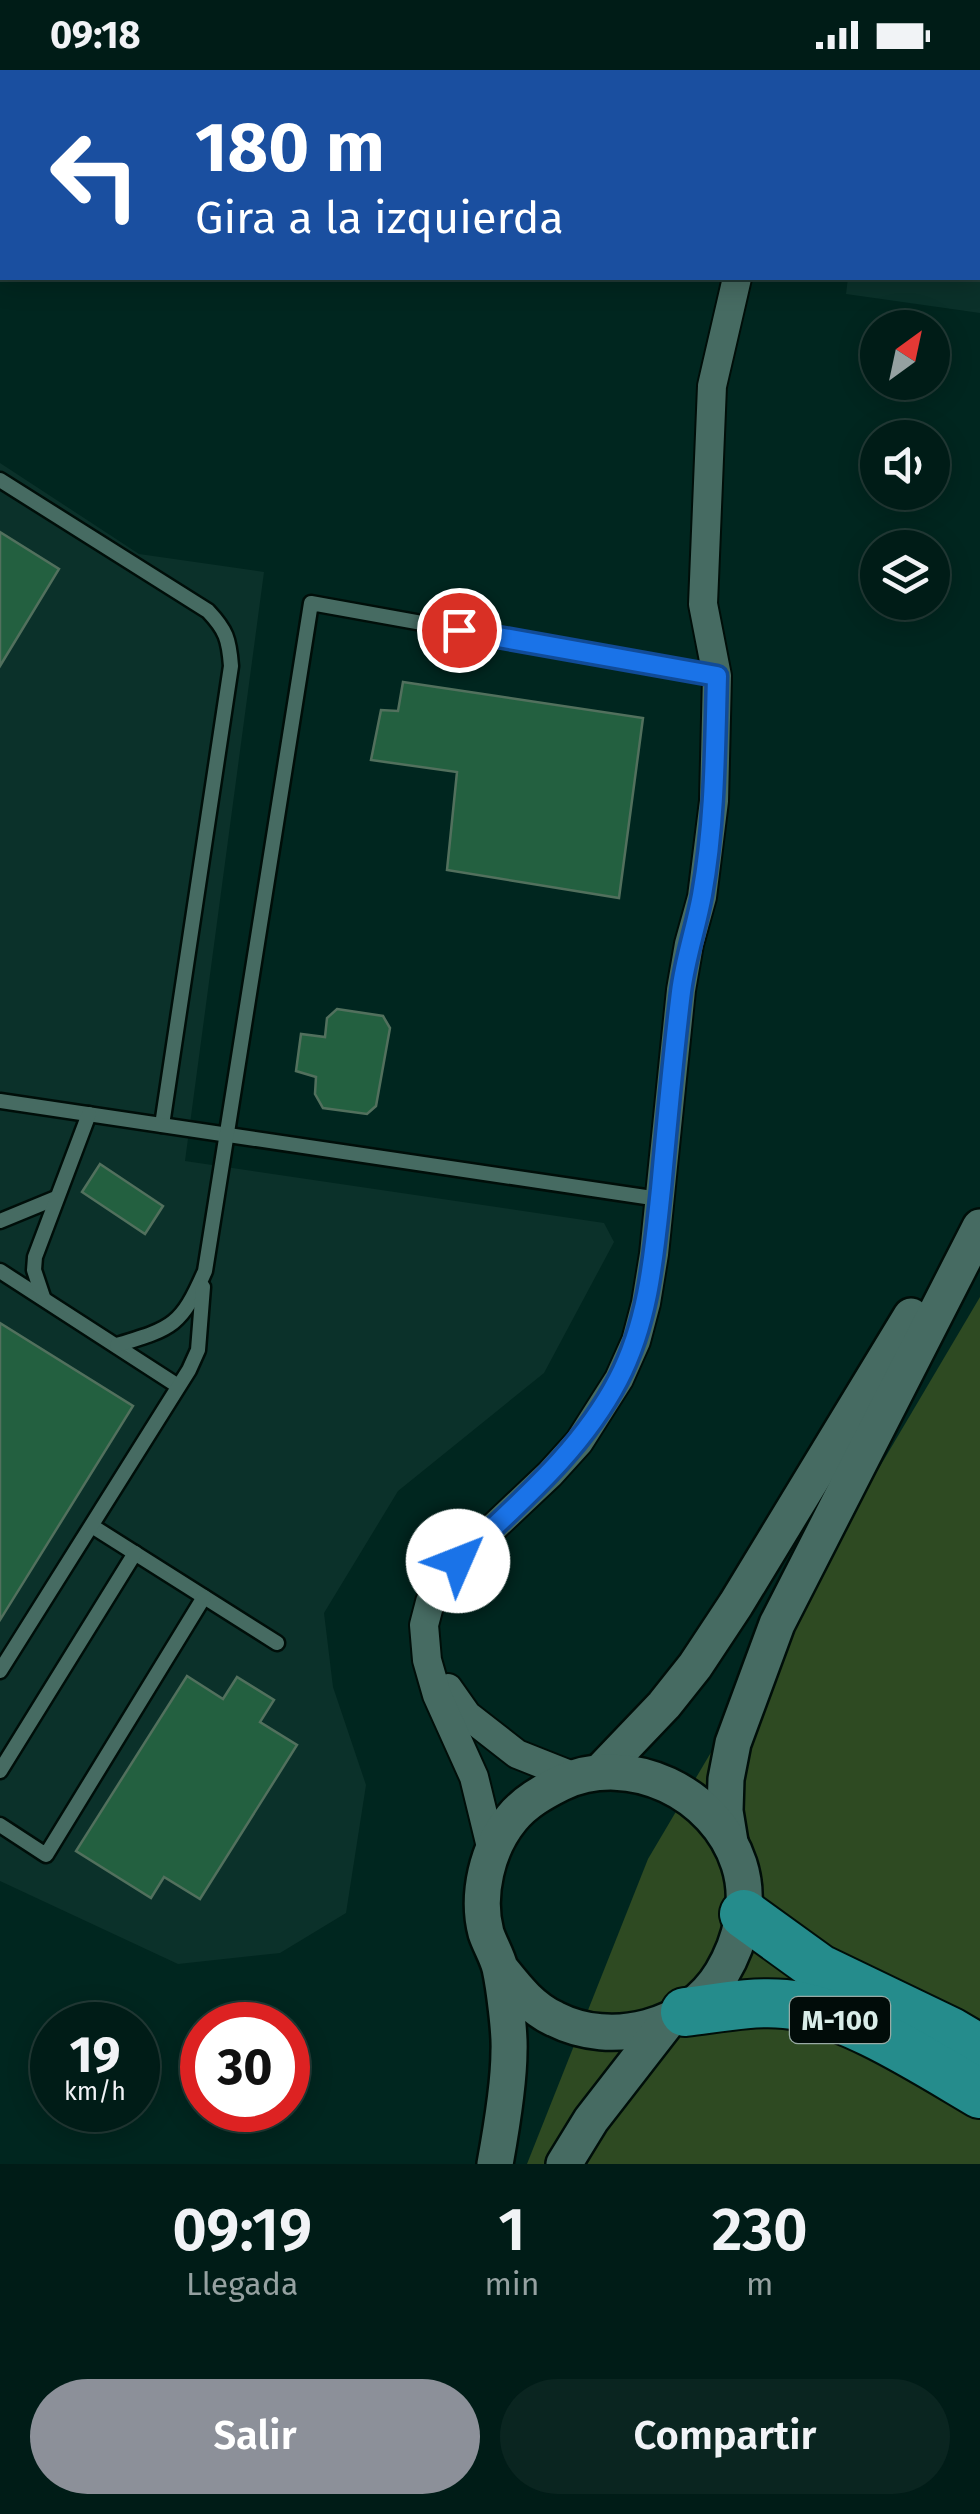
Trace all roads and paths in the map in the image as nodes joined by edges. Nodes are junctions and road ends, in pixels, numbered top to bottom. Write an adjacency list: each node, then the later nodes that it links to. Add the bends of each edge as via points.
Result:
1 (736, 280): 3 (street, via 712,386 703,604)
2 (0, 480): 6 (lane, via 208,611 230,642)
3 (717, 676): 7 (lane, via 311,604); 9 (street, via 714,802 681,990)
4 (0, 1101): 5 (lane)
5 (89, 1114): 6 (lane); 8 (lane)
6 (162, 1125): 7 (lane)
7 (225, 1136): 9 (lane); 13 (lane)
8 (56, 1198): 10 (lane); 14 (lane, via 34,1257)
9 (660, 1199): 21 (street, via 646,1303 619,1379 579,1442 439,1584 424,1625)
10 (0, 1220)
11 (980, 1223): 24 (street, via 930,1285 695,1666 664,1705); 26 (street, via 777,1624 733,1743 725,1811)
12 (0, 1270): 14 (lane)
13 (205, 1271): 15 (lane, via 177,1320); 16 (lane, via 198,1350)
14 (44, 1298): 15 (lane)
15 (118, 1345): 16 (lane)
16 (178, 1386): 17 (lane)
17 (92, 1526): 18 (lane); 22 (lane)
18 (135, 1553): 19 (lane); 23 (lane)
19 (204, 1597): 20 (lane); 25 (lane, via 46,1854)
20 (276, 1643)
21 (427, 1660): 24 (street, via 467,1716 518,1754); 27 (street, via 474,1777)
22 (0, 1671)
23 (0, 1771)
24 (587, 1774): 26 (street, via 639,1774 680,1791); 27 (street, via 540,1793 512,1818)
25 (0, 1825)
26 (730, 1843): 28 (street, via 740,1865)
27 (492, 1851): 29 (street, via 482,1890 485,1930)
28 (744, 1914): 30 (street, via 734,1952 714,1986); 31 (highway, M-100, via 820,1969)
29 (500, 1968): 30 (street, via 524,1998 555,2020 592,2031 630,2032); 33 (street, via 510,2050)
30 (676, 2017): 32 (highway, M-100, via 754,2003 821,2012); 34 (street, via 591,2120)
31 (980, 2049)
32 (980, 2094)
33 (495, 2164)
34 (564, 2164)

